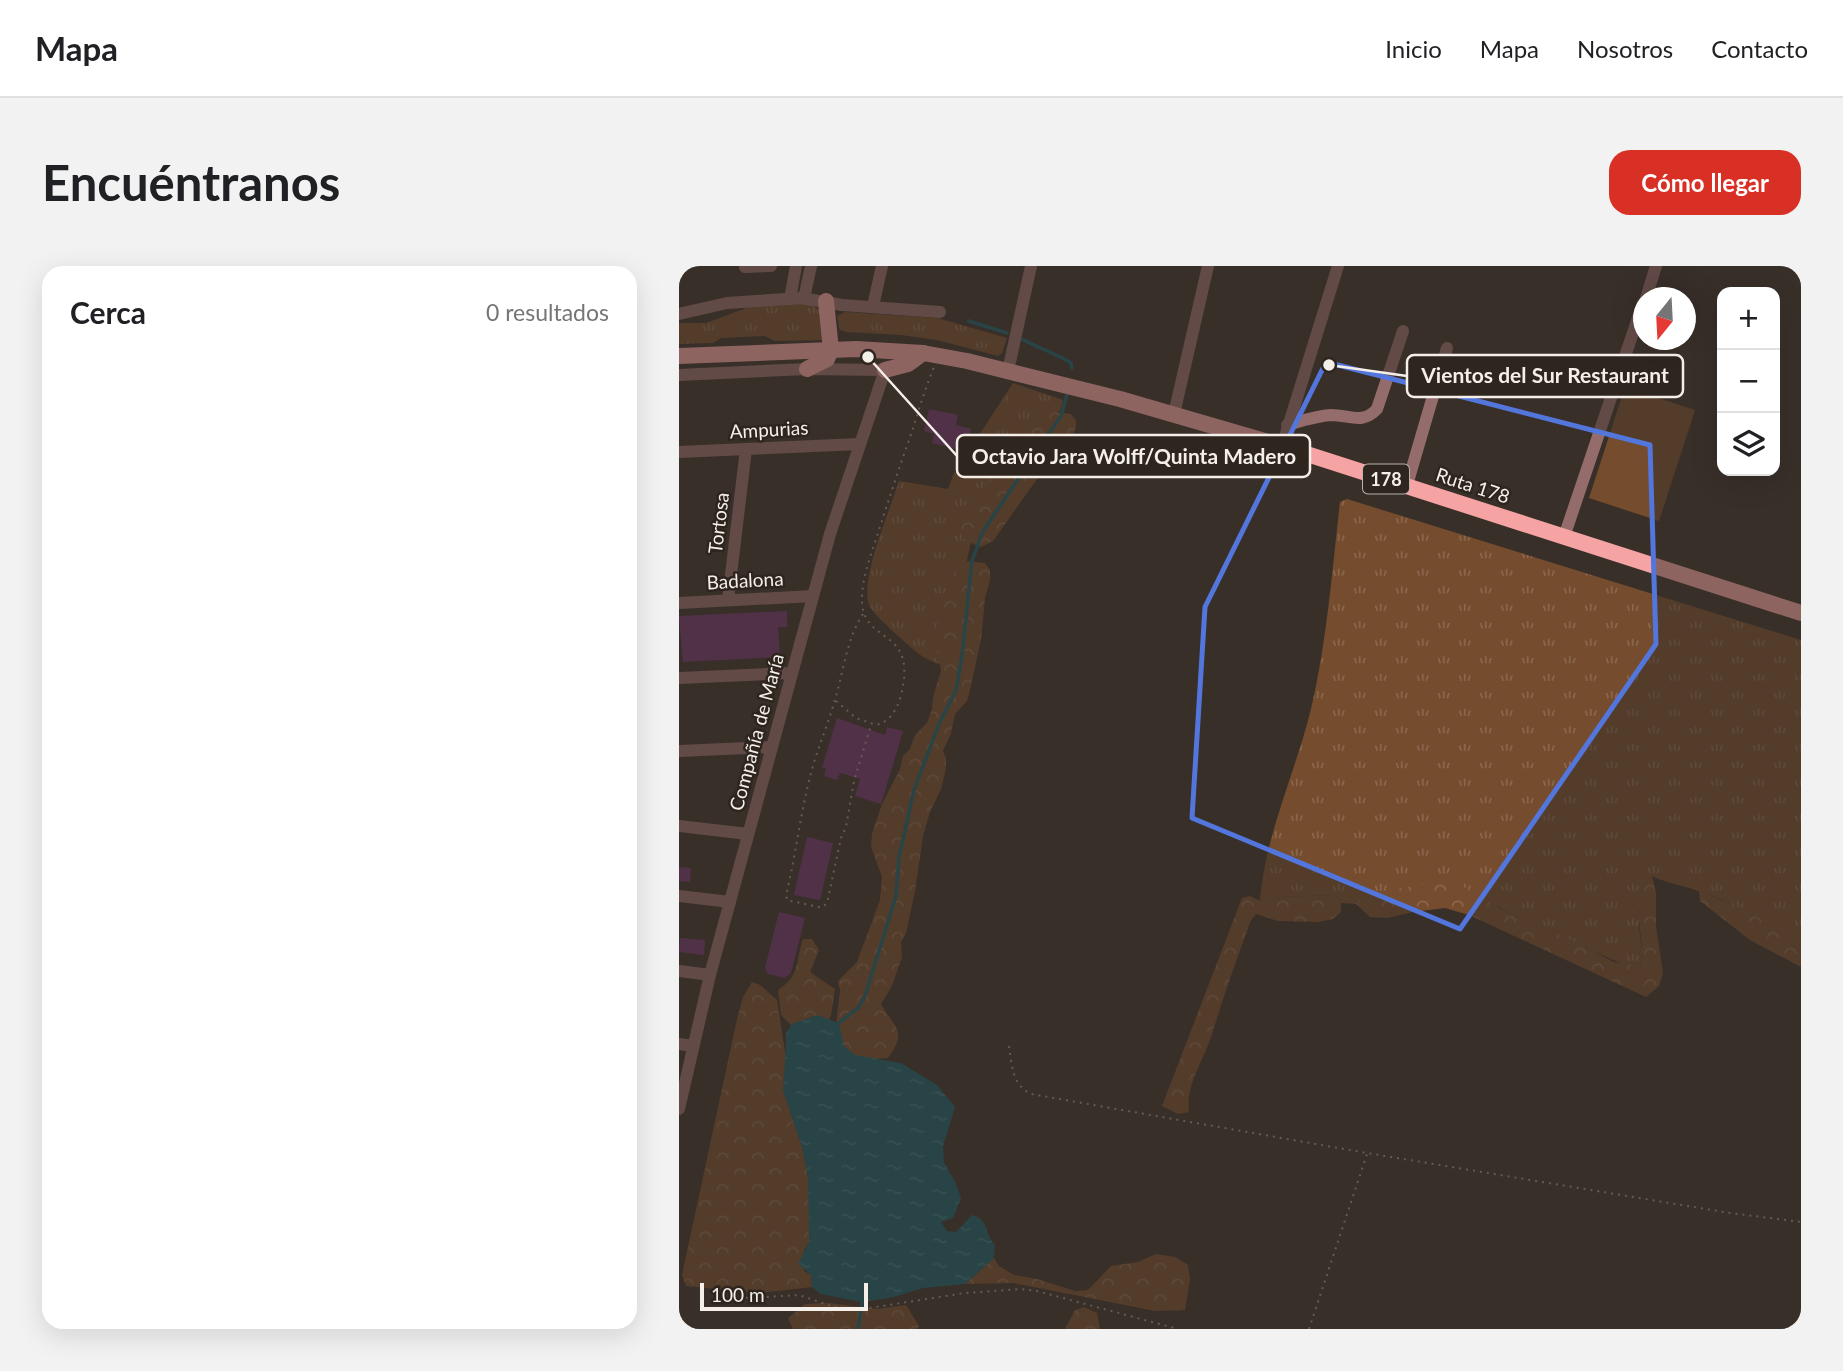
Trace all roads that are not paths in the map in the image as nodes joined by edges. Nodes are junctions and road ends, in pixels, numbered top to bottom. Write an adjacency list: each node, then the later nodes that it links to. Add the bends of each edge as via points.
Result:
1 (771, 266): 9 (street)
2 (796, 266): 12 (street)
3 (811, 266): 11 (street)
4 (882, 266): 14 (street)
5 (1031, 266): 25 (street)
6 (1207, 266): 27 (street)
7 (1338, 266): 28 (street)
8 (1656, 266): 10 (street)
9 (745, 267)
10 (1649, 287)
11 (804, 298): 12 (street); 13 (street)
12 (790, 299): 16 (street, via 727,303)
13 (826, 301): 14 (street); 20 (main road)
14 (873, 306): 15 (street)
15 (940, 312)
16 (679, 314)
17 (1403, 331): 28 (street, via 1377,409 1370,417 1329,415)
18 (1633, 333): 34 (street)
19 (1447, 348): 33 (street)
20 (831, 350): 21 (main road, 178); 22 (main road, 178); 23 (main road, via 827,359)
21 (931, 355): 24 (main road); 25 (main road, Ruta 178 / 178)
22 (679, 356)
23 (807, 369): 24 (street); 26 (street)
24 (885, 370): 29 (street, Compañía de María)
25 (1008, 371): 27 (main road, Ruta 178 / 178)
26 (679, 375)
27 (1174, 414): 30 (main road, Ruta 178 / 178)
28 (1287, 425): 30 (street)
29 (860, 444): 31 (street, Ampurias); 35 (street, Compañía de María)
30 (1282, 446): 33 (main road, Ruta 178 / 178)
31 (746, 449): 32 (street, Ampurias); 36 (street, Tortosa)
32 (679, 452)
33 (1407, 485): 34 (main road, Ruta 178 / 178)
34 (1564, 537): 38 (main road, Ruta 178 / 178)
35 (813, 596): 36 (street, Badalona); 39 (street, Compañía de María)
36 (728, 600): 37 (street, Badalona)
37 (679, 603)
38 (1801, 613)
39 (792, 673): 40 (street); 41 (street, Compañía de María)
40 (679, 678)
41 (772, 747): 42 (street); 44 (street, Compañía de María)
42 (679, 751)
43 (679, 826): 44 (street)
44 (748, 834): 46 (street, Compañía de María)
45 (679, 895): 46 (street)
46 (730, 902): 48 (street, Compañía de María)
47 (679, 971): 48 (street)
48 (710, 975): 50 (street, Compañía de María)
49 (679, 1045): 50 (street)
50 (693, 1046): 51 (street, Compañía de María)
51 (679, 1109)

